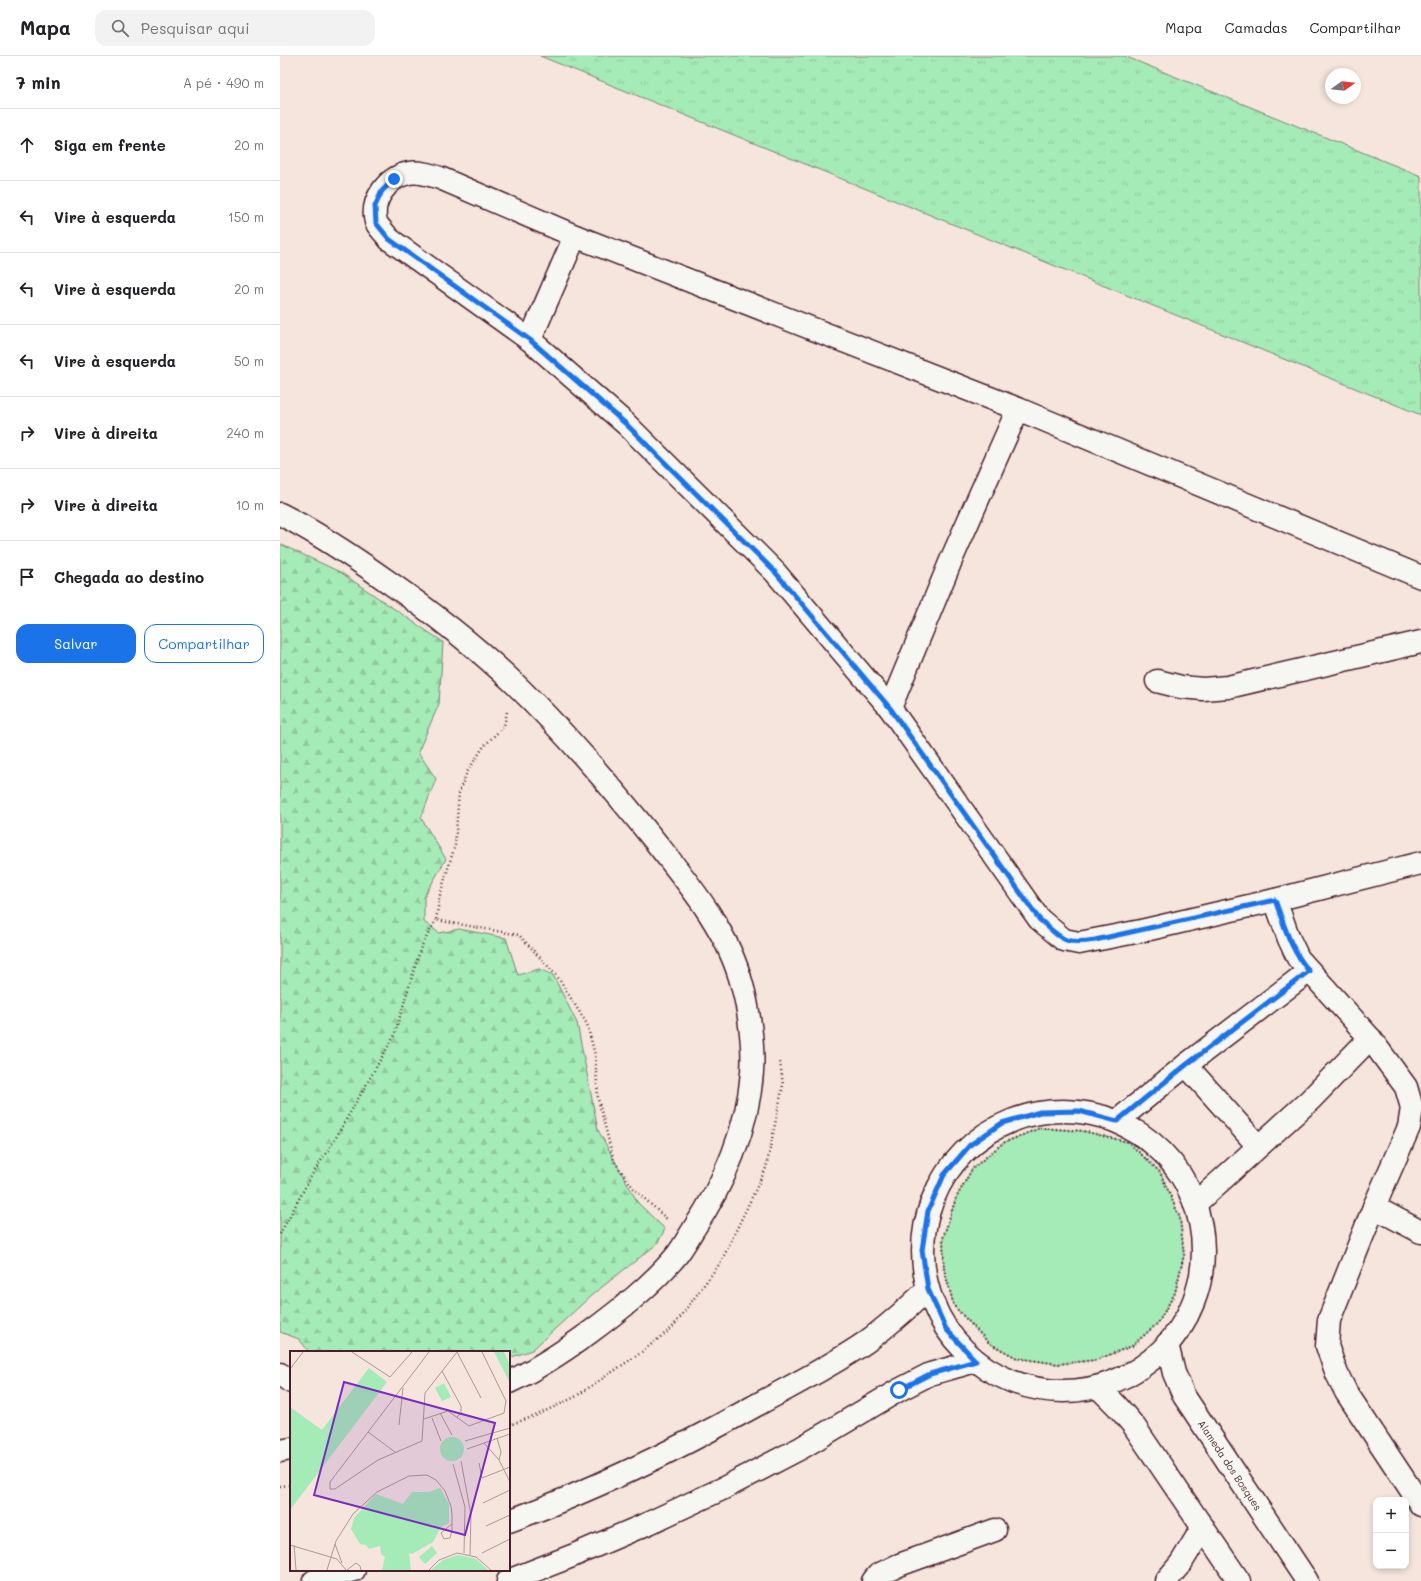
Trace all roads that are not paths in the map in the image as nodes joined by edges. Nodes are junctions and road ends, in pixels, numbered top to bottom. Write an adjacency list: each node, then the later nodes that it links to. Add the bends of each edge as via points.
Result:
1 (575, 236): 2 (street); 2 (street, via 426,174 410,173 394,179 382,191 375,206 376,223 389,239); 3 (street)
2 (530, 340): 8 (street, via 626,424 775,572)
3 (1018, 409): 5 (street); 8 (street, via 952,558)
4 (280, 514): 24 (street, via 361,562 418,602 512,682 570,740 620,798 703,904 729,949 742,985 750,1027 752,1071 745,1116 729,1165 705,1213 678,1254 646,1287 562,1353)
5 (1421, 577)
6 (1421, 642): 7 (street, via 1228,687 1203,689)
7 (1157, 681)
8 (890, 708): 10 (street, via 1039,919 1064,940 1079,943 1095,940)
9 (1421, 863): 10 (street)
10 (1275, 900): 11 (street, via 1298,958)
11 (1309, 971): 12 (street); 13 (street)
12 (1370, 1038): 15 (street, via 1310,1100); 16 (street, via 1406,1087 1412,1108 1409,1127)
13 (1186, 1065): 14 (street); 15 (street)
14 (1117, 1121): 17 (street, via 1142,1136 1165,1155 1182,1178); 19 (street, via 1079,1111 1040,1112 1002,1123 970,1145 944,1175 928,1211 922,1250)
15 (1258, 1146): 17 (street)
16 (1374, 1207): 18 (street); 28 (street, via 1328,1320 1327,1346 1346,1392)
17 (1187, 1211): 20 (street, via 1202,1246 1197,1288 1181,1326)
18 (1421, 1232)
19 (928, 1289): 21 (street, via 946,1329); 29 (street, via 866,1342 831,1364 697,1438 630,1471)
20 (1167, 1344): 25 (street, via 1128,1376); 38 (street, Alameda dos Bosques, via 1174,1373 1184,1396)
21 (976, 1361): 25 (street, via 1003,1378 1034,1388 1066,1391); 34 (street, via 930,1374 801,1448 722,1489 656,1520)
22 (280, 1374): 23 (street)
23 (290, 1381)
24 (510, 1382)
25 (1098, 1387): 30 (street, via 1134,1426)
26 (290, 1449): 27 (street)
27 (280, 1451)
28 (1421, 1505)
29 (510, 1521)
30 (1203, 1527): 36 (street, via 1181,1563); 37 (street)
31 (996, 1530): 35 (street, via 899,1565 878,1575)
32 (350, 1571): 33 (street)
33 (314, 1581)
34 (508, 1581)
35 (873, 1581)
36 (1166, 1581)
37 (1239, 1581)
38 (1306, 1581)

